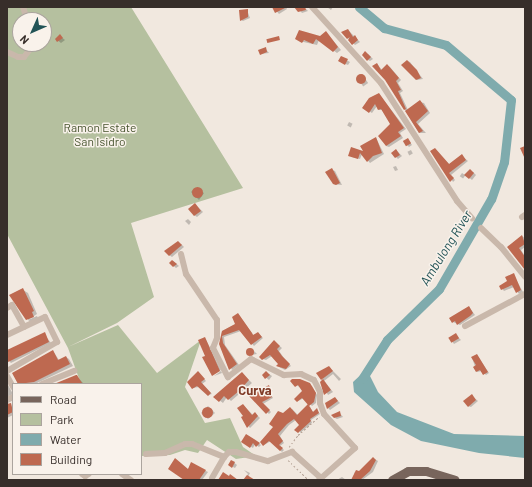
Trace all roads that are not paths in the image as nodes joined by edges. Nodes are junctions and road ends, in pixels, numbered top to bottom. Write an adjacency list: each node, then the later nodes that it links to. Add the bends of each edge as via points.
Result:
1 (312, 7): 4 (street, via 381,84 457,201)
2 (7, 52): 3 (street, via 18,58 24,57)
3 (28, 52)
4 (472, 218)
5 (481, 228): 7 (street, via 501,246)
6 (181, 254): 21 (street, via 186,274 217,320 217,338 213,348 228,377 251,359 284,375 301,374 314,380 320,392 324,414 355,448)
7 (525, 277)
8 (525, 294): 10 (street)
9 (7, 308): 11 (street, via 12,305)
10 (465, 326)
11 (24, 327): 12 (street); 13 (street, via 45,317 57,342)
12 (7, 335)
13 (7, 371)
14 (74, 371): 16 (street)
15 (7, 376): 17 (street)
16 (44, 383)
17 (12, 385)
18 (146, 454): 19 (street, via 165,453 185,444 192,444)
19 (224, 457): 20 (street); 21 (street, via 229,452 236,452 268,461 292,452)
20 (212, 478)
21 (320, 479)
22 (392, 480): 23 (main road, via 408,471 426,471)
23 (455, 480)

